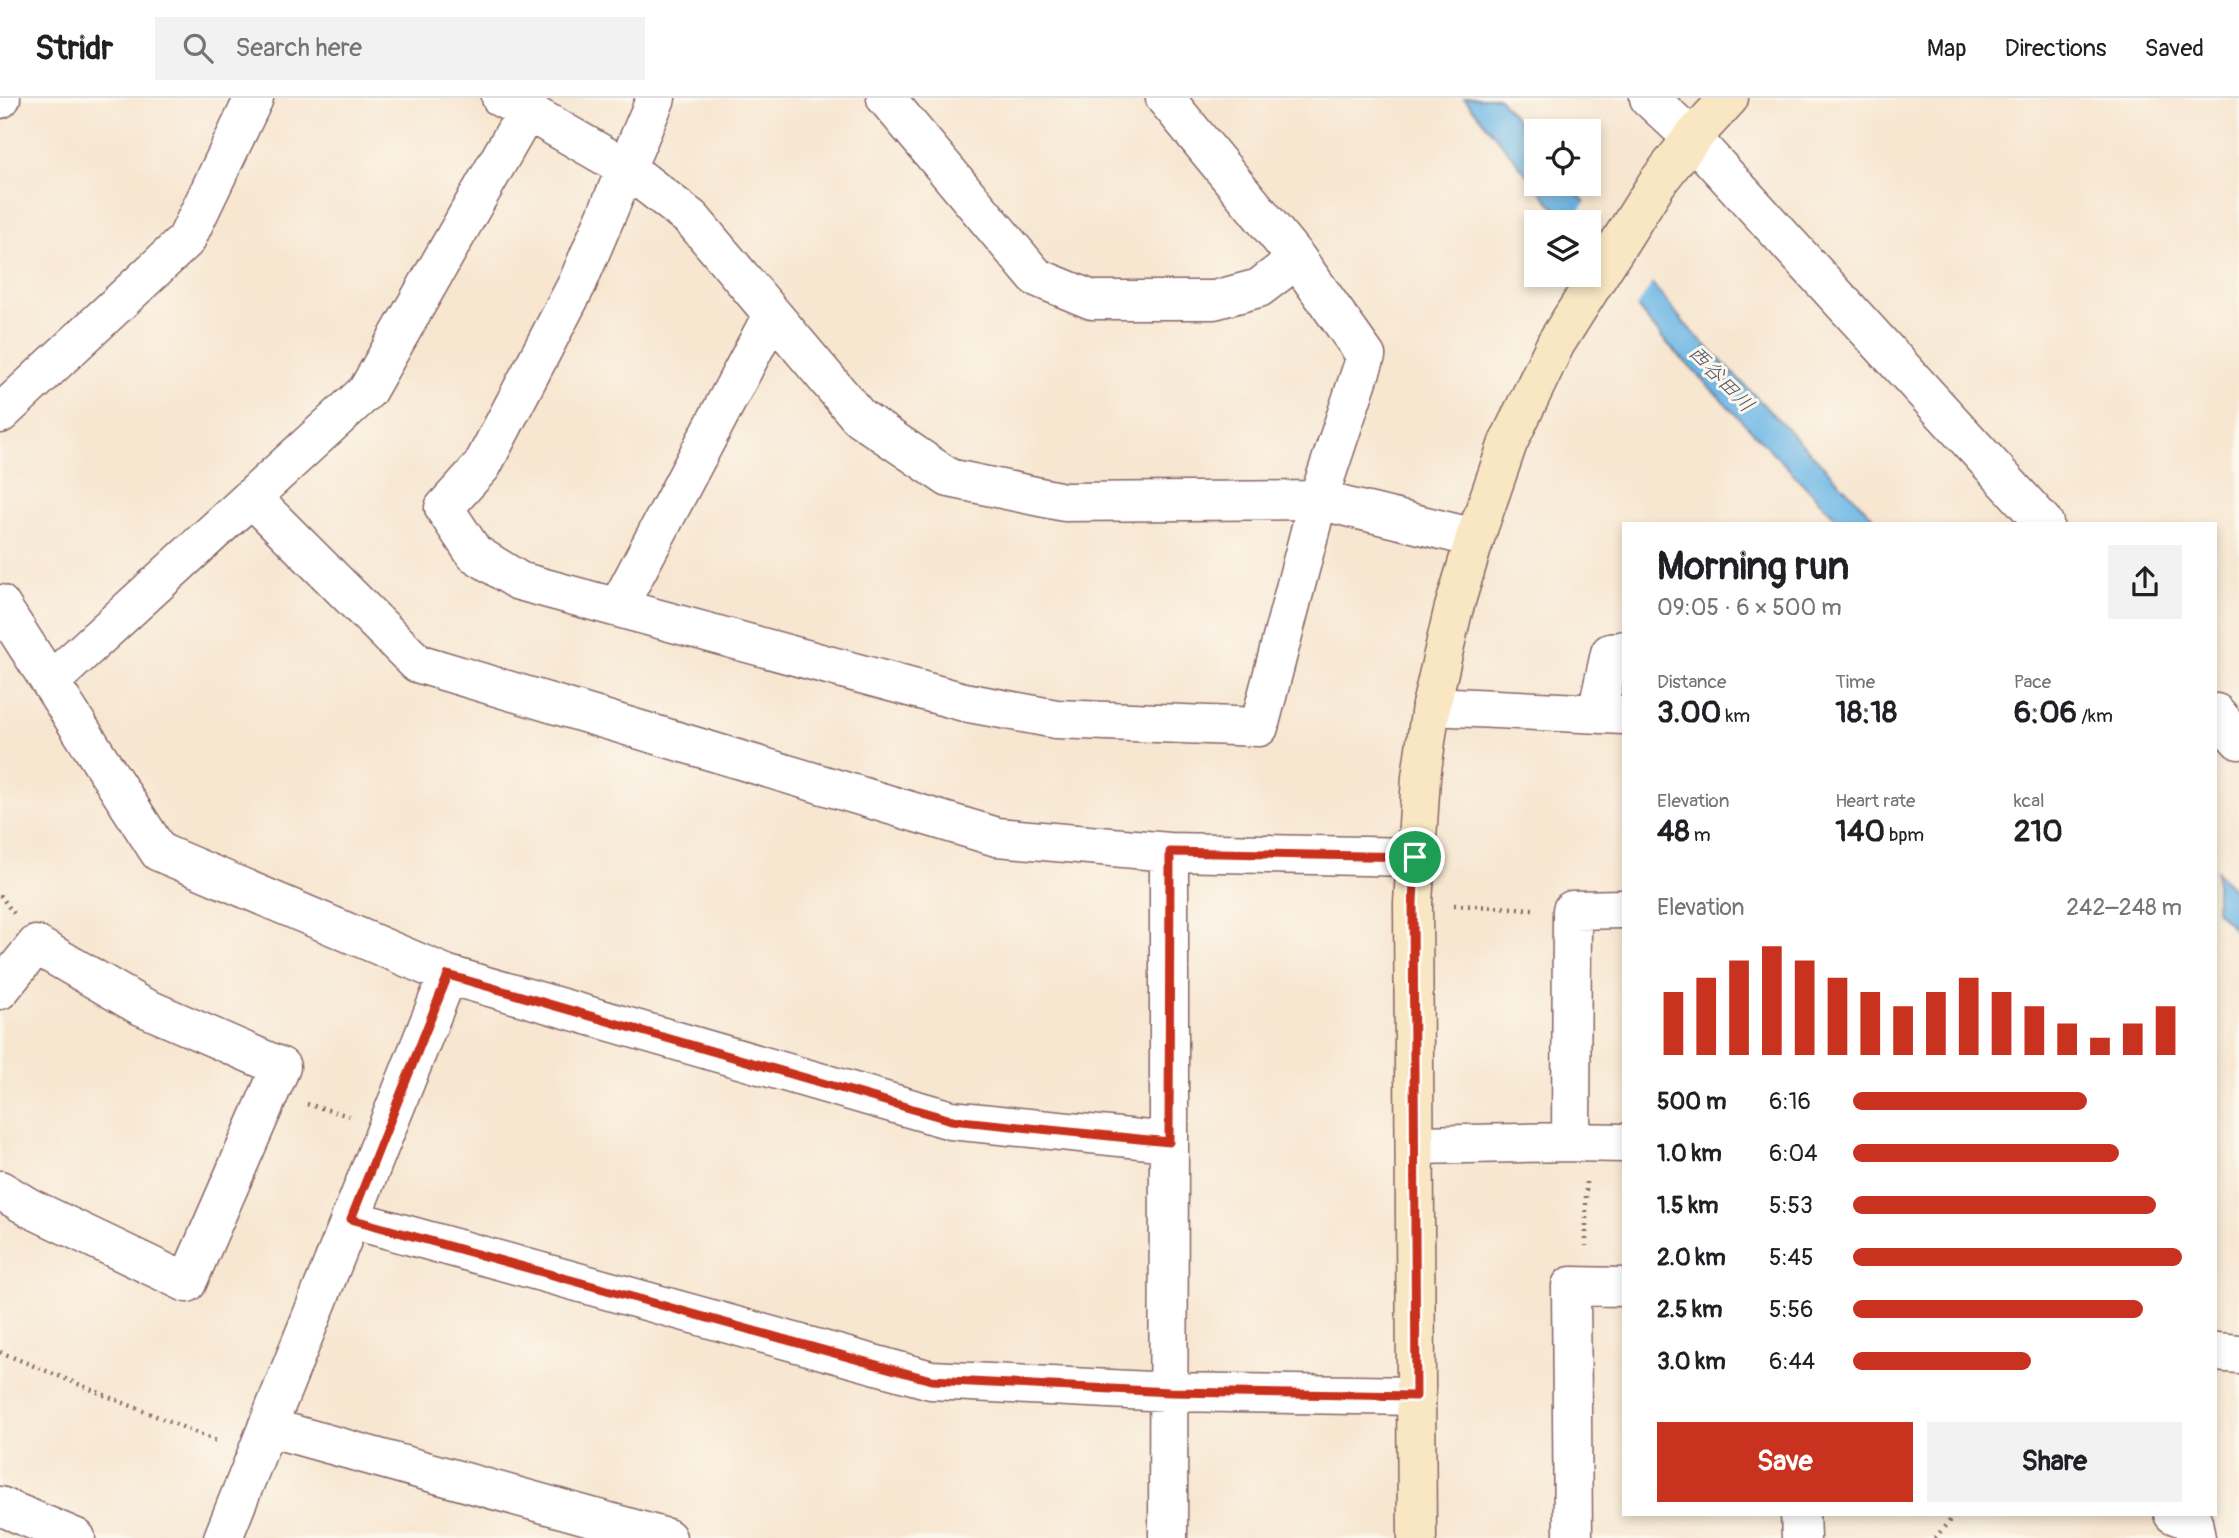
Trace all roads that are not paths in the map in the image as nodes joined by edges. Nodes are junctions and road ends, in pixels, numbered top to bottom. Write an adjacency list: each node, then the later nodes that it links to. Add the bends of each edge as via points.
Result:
1 (254, 98): 12 (street, via 186,240)
2 (656, 98): 9 (street)
3 (886, 98): 10 (street, via 1036,277 1092,300 1214,300 1259,288)
4 (1165, 98): 10 (street)
5 (1649, 98): 8 (street)
6 (1729, 98): 8 (street)
7 (514, 105): 9 (street); 13 (street, via 367,391)
8 (1692, 138): 15 (street); 16 (street, via 1657,183 1556,342 1508,443)
9 (626, 168): 11 (street, via 692,219); 18 (street, via 577,284 482,467 444,508 474,553 519,581)
10 (1297, 259): 14 (street, via 1366,356)
11 (772, 314): 14 (street, via 859,417 949,478 1064,502); 18 (street)
12 (0, 414)
13 (251, 497): 20 (street); 25 (street, via 417,663 997,837)
14 (1318, 500): 16 (street); 18 (street, via 1259,727 1056,719 964,702)
15 (2043, 522)
16 (1475, 538): 21 (street)
17 (0, 604): 20 (street)
18 (618, 607)
19 (1622, 650): 22 (street, via 1610,653)
20 (50, 682): 28 (street, via 159,852)
21 (1431, 706): 22 (street); 26 (street)
22 (1610, 714)
23 (2217, 714): 24 (street)
24 (2239, 740)
25 (1170, 852): 26 (street); 30 (street)
26 (1415, 857): 33 (street)
27 (1622, 909): 31 (street, via 1572,911)
28 (448, 975): 30 (street, via 951,1120); 35 (street)
29 (0, 990): 34 (street, via 36,946 139,1005 281,1067 187,1283)
30 (1169, 1142): 39 (street)
31 (1578, 1142): 32 (street); 33 (street)
32 (1622, 1143)
33 (1415, 1145): 40 (street)
34 (0, 1190)
35 (351, 1219): 39 (street, via 931,1380); 41 (street)
36 (1605, 1286): 50 (street, via 1571,1286)
37 (2217, 1352): 38 (street)
38 (2239, 1354)
39 (1170, 1392): 40 (street); 48 (street)
40 (1416, 1396): 49 (street)
41 (261, 1442): 46 (street); 47 (street)
42 (0, 1506): 45 (street)
43 (1800, 1516): 51 (street)
44 (2178, 1516): 52 (street, via 2193,1522)
45 (76, 1538)
46 (223, 1538)
47 (667, 1538)
48 (1168, 1538)
49 (1417, 1538)
50 (1573, 1538)
51 (1801, 1538)
52 (2196, 1538)

